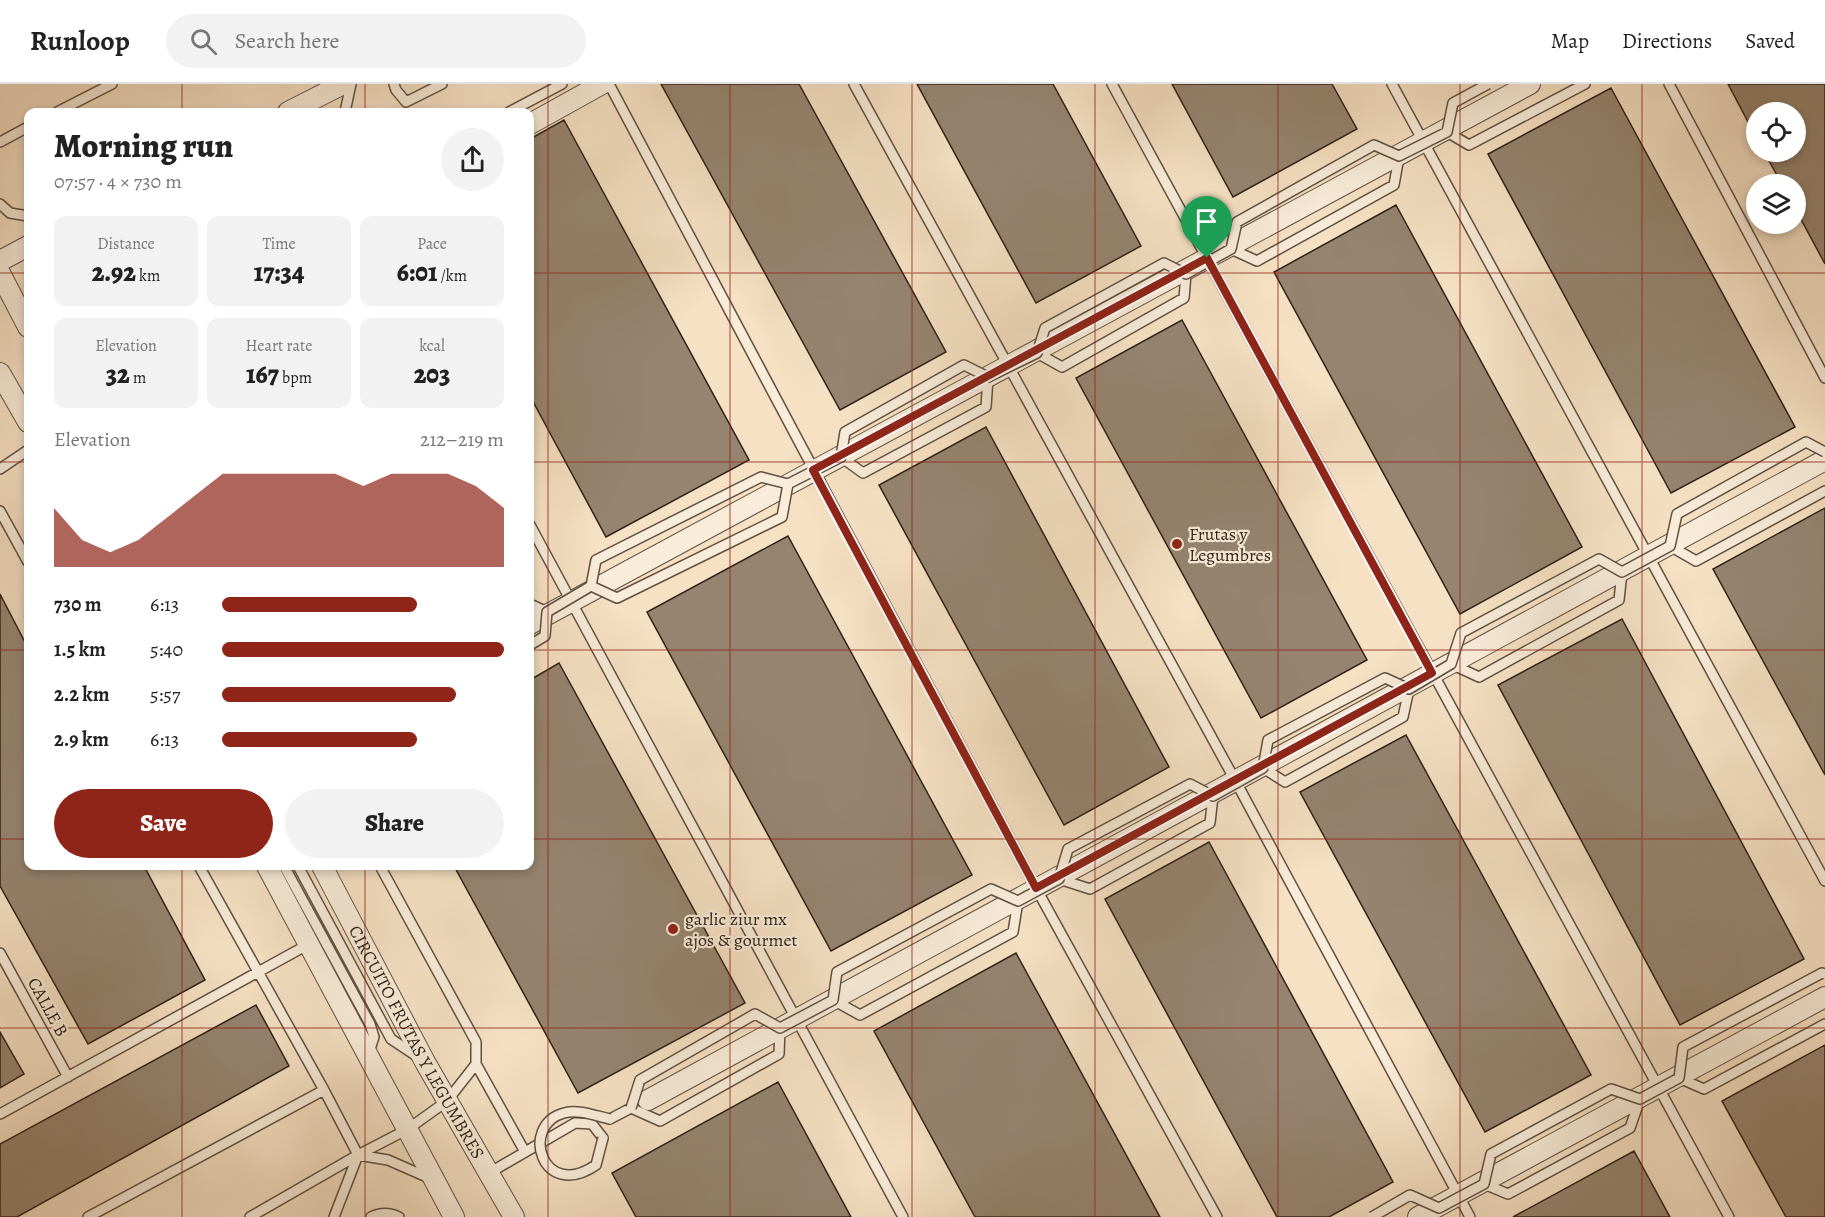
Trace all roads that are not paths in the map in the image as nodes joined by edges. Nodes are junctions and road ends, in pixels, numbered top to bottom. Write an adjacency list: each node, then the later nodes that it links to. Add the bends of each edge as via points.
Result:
1 (112, 84): 16 (lane)
2 (343, 84): 17 (street)
3 (351, 84): 18 (lane)
4 (394, 84): 5 (lane, via 406,102)
5 (442, 84)
6 (562, 84): 19 (lane)
7 (602, 84): 20 (street)
8 (609, 84): 46 (lane)
9 (854, 84): 36 (lane)
10 (1112, 84): 30 (lane)
11 (1392, 84): 23 (lane)
12 (1488, 84): 22 (lane, bridge, via 1453,103)
13 (1530, 84): 23 (street)
14 (1585, 84): 22 (lane, via 1469,145)
15 (1669, 84): 39 (lane)
16 (65, 108)
17 (296, 108)
18 (346, 108)
19 (517, 108)
20 (534, 122)
21 (24, 129): 24 (lane)
22 (1447, 132): 25 (lane, bridge)
23 (1424, 141): 30 (street); 53 (lane)
24 (0, 142)
25 (1399, 156): 29 (lane, bridge, via 1374,145 1238,222); 29 (lane, via 1394,185 1257,261)
26 (0, 204): 27 (lane, via 10,213)
27 (24, 215)
28 (24, 248): 31 (street)
29 (1231, 249): 33 (lane, bridge)
30 (1207, 258): 36 (street); 62 (lane)
31 (0, 261)
32 (0, 273): 34 (street)
33 (1186, 274): 35 (lane, bridge, via 1164,263 1045,328); 35 (lane, via 1184,298 1062,367)
34 (24, 319)
35 (1037, 353): 38 (lane, bridge)
36 (1009, 364): 46 (street); 65 (lane)
37 (0, 373): 40 (street)
38 (988, 377): 43 (lane, bridge, via 964,365 845,432); 43 (lane, via 986,407 863,473)
39 (1825, 378)
40 (24, 415)
41 (1825, 452): 51 (lane, bridge, via 1806,442 1677,514)
42 (24, 453): 45 (lane)
43 (841, 457): 47 (lane, bridge)
44 (1825, 460): 53 (street)
45 (0, 469)
46 (813, 470): 56 (street); 75 (lane)
47 (788, 484): 55 (lane, bridge, via 761,477 596,560); 55 (lane, bridge, via 782,517 617,598)
48 (1825, 491): 51 (lane, via 1696,561)
49 (0, 511): 52 (lane)
50 (534, 533): 56 (lane)
51 (1670, 546): 54 (lane, bridge)
52 (24, 555)
53 (1648, 556): 62 (street); 74 (lane)
54 (1622, 572): 61 (lane, bridge, via 1599,559 1470,628 1461,633); 61 (lane, via 1619,600 1479,677)
55 (591, 586): 58 (lane, bridge)
56 (570, 602): 59 (street); 83 (lane)
57 (534, 606): 58 (lane)
58 (547, 612): 60 (lane, bridge, via 545,636)
59 (534, 622)
60 (534, 643)
61 (1451, 664): 63 (lane, bridge)
62 (1432, 673): 65 (street); 90 (lane)
63 (1409, 689): 64 (lane, bridge, via 1385,678 1268,740); 64 (lane, via 1403,717 1285,782)
64 (1263, 768): 66 (lane, bridge)
65 (1235, 780): 75 (street); 102 (lane)
66 (1213, 796): 73 (lane, bridge, via 1190,784 1088,838 1068,849); 73 (lane, via 1210,823 1090,889)
67 (201, 870): 79 (lane)
68 (269, 870): 77 (street)
69 (286, 870): 85 (lane, via 370,1024 374,1037)
70 (300, 870): 86 (lane, via 391,1039)
71 (324, 870): 86 (street, CIRCUITO FRUTAS Y LEGUMBRES)
72 (382, 870): 87 (lane, via 476,1042)
73 (1059, 879): 76 (lane, bridge)
74 (1825, 881)
75 (1036, 888): 83 (street); 112 (lane)
76 (1018, 901): 82 (lane, bridge, via 991,889 837,972); 82 (lane, via 1013,932 860,1015)
77 (309, 944): 79 (lane); 85 (street)
78 (0, 953): 88 (lane, CALLE B)
79 (259, 973): 88 (lane); 91 (lane)
80 (1825, 974): 89 (lane, bridge, via 1683,1047)
81 (1825, 997): 90 (street)
82 (833, 1000): 83 (lane, bridge)
83 (788, 1024): 94 (street); 111 (lane)
84 (1825, 1024): 89 (lane, via 1704,1089)
85 (368, 1054): 96 (street)
86 (425, 1062): 93 (street, CIRCUITO FRUTAS Y LEGUMBRES)
87 (476, 1064): 93 (lane); 97 (lane)
88 (68, 1077): 95 (lane)
89 (1679, 1078): 92 (lane, bridge)
90 (1658, 1088): 102 (street); 116 (lane)
91 (324, 1090): 98 (lane); 104 (lane)
92 (1640, 1099): 101 (lane, via 1630,1128 1620,1134 1508,1194); 101 (lane, bridge, via 1611,1089 1491,1154)
93 (447, 1101): 96 (lane); 99 (street, CIRCUITO FRUTAS Y LEGUMBRES)
94 (640, 1104): 97 (lane, bridge, via 610,1119 567,1112 553,1117 544,1128 540,1138 540,1152 545,1163 555,1172 584,1174 596,1166 603,1138 592,1124 575,1123)
95 (0, 1113)
96 (408, 1129): 98 (lane); 100 (street)
97 (525, 1152): 99 (lane)
98 (358, 1155): 100 (lane, via 388,1160); 105 (lane); 106 (lane)
99 (489, 1173): 110 (street, CIRCUITO FRUTAS Y LEGUMBRES)
100 (435, 1180): 109 (street)
101 (1484, 1184): 103 (lane, bridge)
102 (1458, 1195): 114 (street); 115 (lane)
103 (1438, 1213): 113 (lane, bridge, via 1410,1195)
104 (88, 1217)
105 (250, 1217)
106 (334, 1217)
107 (371, 1217): 108 (lane, via 392,1213)
108 (399, 1217)
109 (454, 1217)
110 (514, 1217)
111 (903, 1217)
112 (1217, 1217)
113 (1372, 1217)
114 (1418, 1217)
115 (1470, 1217)
116 (1729, 1217)

